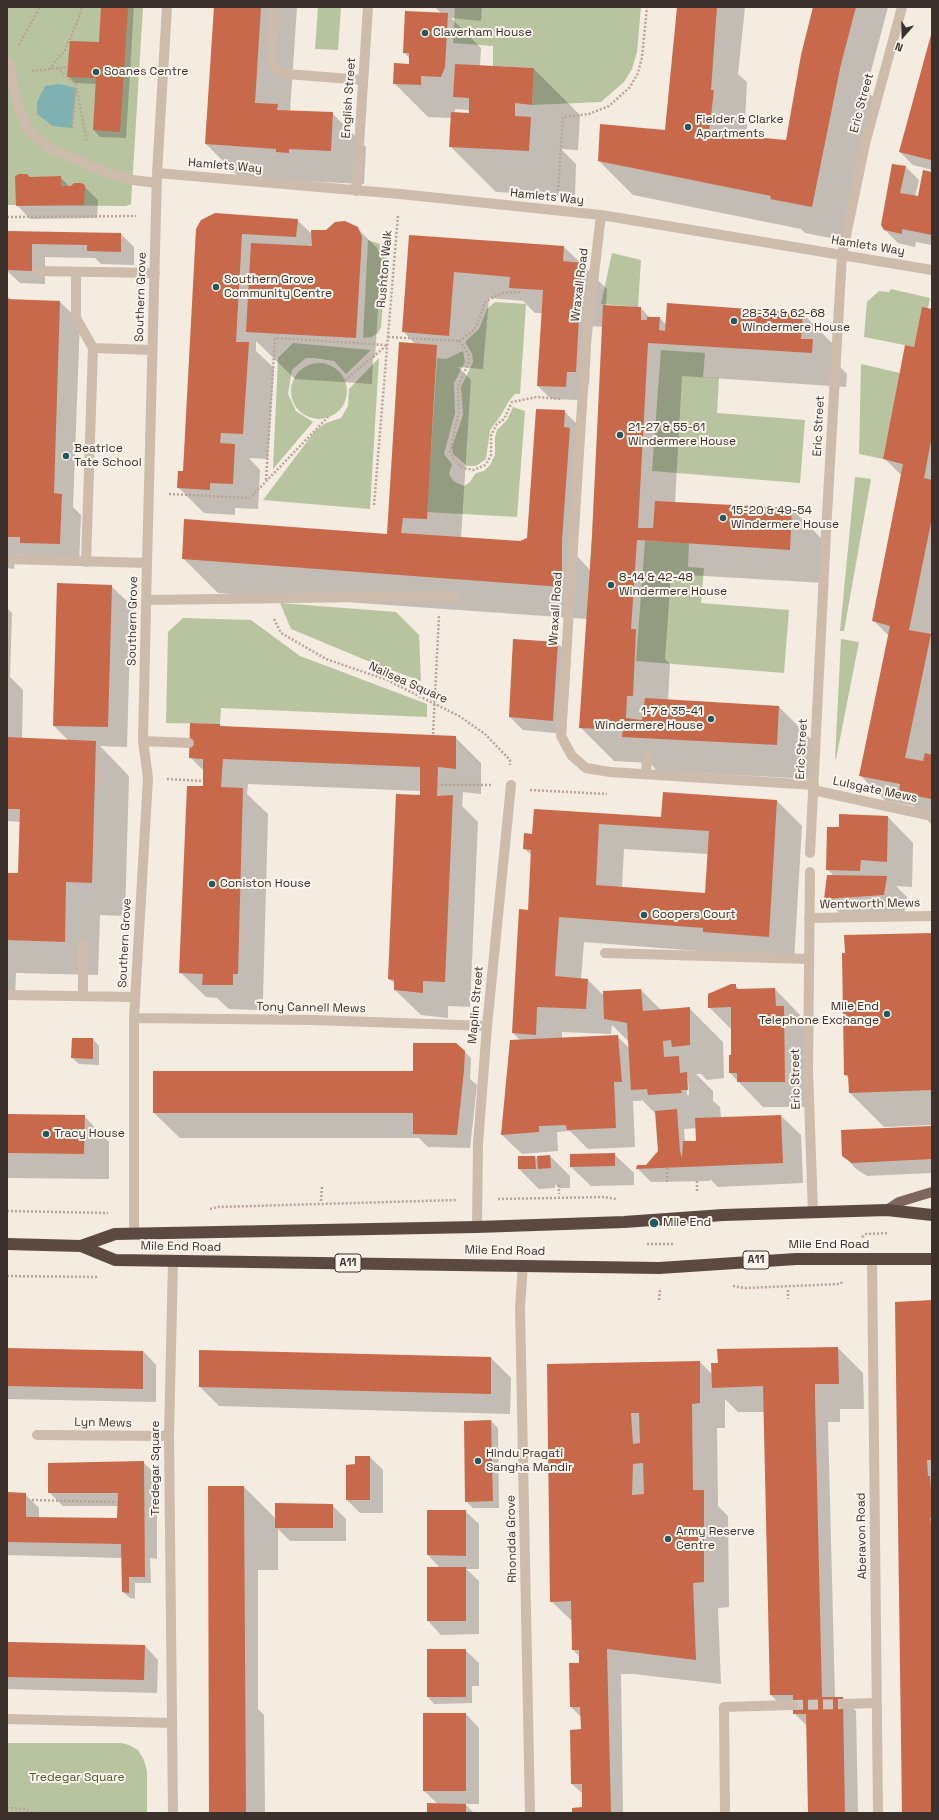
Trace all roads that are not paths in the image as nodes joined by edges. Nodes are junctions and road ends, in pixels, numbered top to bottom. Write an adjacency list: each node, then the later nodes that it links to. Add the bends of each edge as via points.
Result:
1 (167, 7): 7 (street, Southern Grove)
2 (274, 7): 6 (street, via 272,63 279,71 288,74)
3 (368, 7): 6 (street, English Street)
4 (902, 7): 10 (street, Eric Street, via 865,144)
5 (9, 62): 7 (street, Hamlets Way, via 17,104 28,130 50,149 99,170 134,180)
6 (363, 80): 8 (street, English Street)
7 (157, 178): 8 (street, Hamlets Way); 14 (street, Southern Grove)
8 (356, 191): 9 (street, Hamlets Way)
9 (601, 215): 10 (street, Hamlets Way); 25 (street, Wraxall Road, via 586,342 560,725 561,736 572,756 586,768)
10 (842, 255): 11 (street, Hamlets Way); 27 (street, Eric Street)
11 (932, 270)
12 (37, 271): 13 (street)
13 (76, 272): 14 (street); 15 (street, via 76,318)
14 (155, 273): 16 (street, Southern Grove)
15 (93, 348): 16 (street); 18 (street)
16 (152, 350): 19 (street, Southern Grove)
17 (7, 560): 18 (street)
18 (86, 562): 19 (street)
19 (147, 563): 21 (street, Southern Grove)
20 (455, 598): 21 (street, via 263,597)
21 (147, 600): 22 (street, Southern Grove)
22 (143, 741): 23 (street); 38 (street, Southern Grove, via 148,778)
23 (189, 743)
24 (647, 756): 25 (street)
25 (646, 774): 27 (street, Wraxall Road)
26 (510, 785): 40 (street, Maplin Street)
27 (813, 787): 28 (street, Lulsgate Mews); 29 (street, Eric Street)
28 (928, 815)
29 (810, 853)
30 (810, 872): 32 (street, Eric Street)
31 (932, 916): 32 (street, Wentworth Mews)
32 (809, 918): 35 (street, Eric Street)
33 (83, 945): 37 (street)
34 (605, 954): 35 (street)
35 (809, 959): 43 (street, Eric Street, via 809,1103)
36 (7, 995): 37 (street)
37 (83, 996): 38 (street)
38 (135, 997): 39 (street, Southern Grove)
39 (134, 1018): 40 (street, Tony Cannell Mews, via 313,1020); 46 (street, Southern Grove)
40 (487, 1026): 45 (street, Maplin Street, via 478,1144)
41 (932, 1192): 42 (main road, via 899,1202)
42 (887, 1210): 43 (highway, Mile End Road / A11); 44 (highway, Mile End Road / A11)
43 (813, 1213): 45 (highway, Mile End Road / A11)
44 (932, 1215)
45 (477, 1227): 46 (highway, Mile End Road / A11)
46 (134, 1234): 48 (highway, Mile End Road / A11, via 115,1234)
47 (7, 1244): 48 (highway, Mile End Road / A11)
48 (81, 1246): 51 (highway, Mile End Road / A11, via 115,1260)
49 (872, 1259): 50 (highway, Mile End Road / A11); 52 (highway, Mile End Road / A11, via 796,1258 659,1268); 55 (street, Aberavon Road)
50 (932, 1259)
51 (173, 1260): 52 (highway, Mile End Road / A11); 54 (street, Tredegar Square)
52 (523, 1265): 61 (street, Rhondda Grove, via 520,1307)
53 (37, 1435): 54 (street, Lyn Mews)
54 (169, 1436): 59 (street, Tredegar Square)
55 (876, 1703): 56 (street); 63 (street, Aberavon Road)
56 (843, 1704)
57 (793, 1705): 62 (street, via 724,1707)
58 (7, 1719): 59 (street)
59 (172, 1723): 60 (street, Tredegar Square)
60 (173, 1813)
61 (530, 1813)
62 (725, 1813)
63 (878, 1813)

